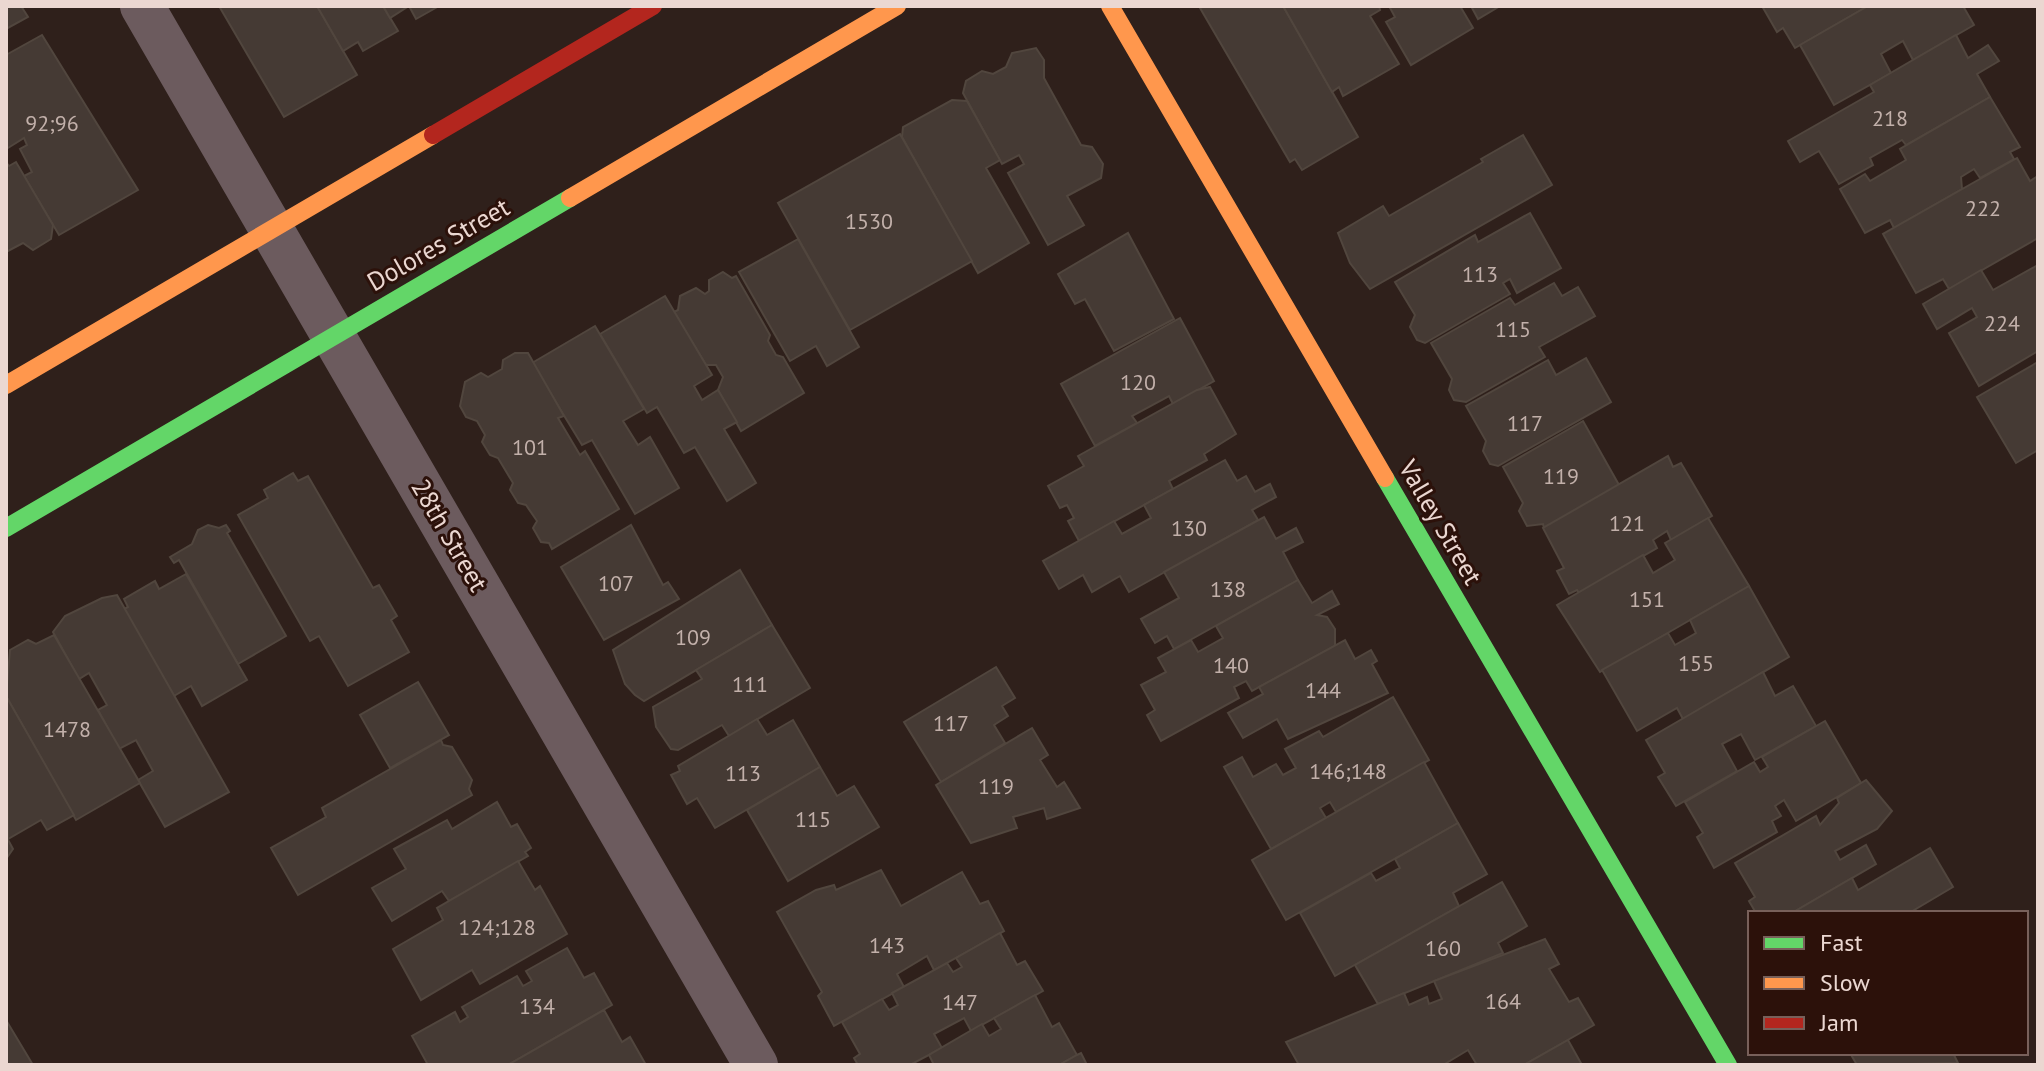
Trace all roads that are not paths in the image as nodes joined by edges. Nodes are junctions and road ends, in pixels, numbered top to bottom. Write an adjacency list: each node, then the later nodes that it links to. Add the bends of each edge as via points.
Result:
1 (142, 6): 5 (street, 28th Street)
2 (653, 6): 5 (main road)
3 (897, 6): 6 (main road, Dolores Street)
4 (1110, 6): 10 (main road, Valley Street)
5 (274, 228): 6 (street, 28th Street); 7 (main road)
6 (334, 335): 8 (main road, Dolores Street); 9 (street, 28th Street)
7 (6, 385)
8 (6, 528)
9 (756, 1065)
10 (1728, 1065)

